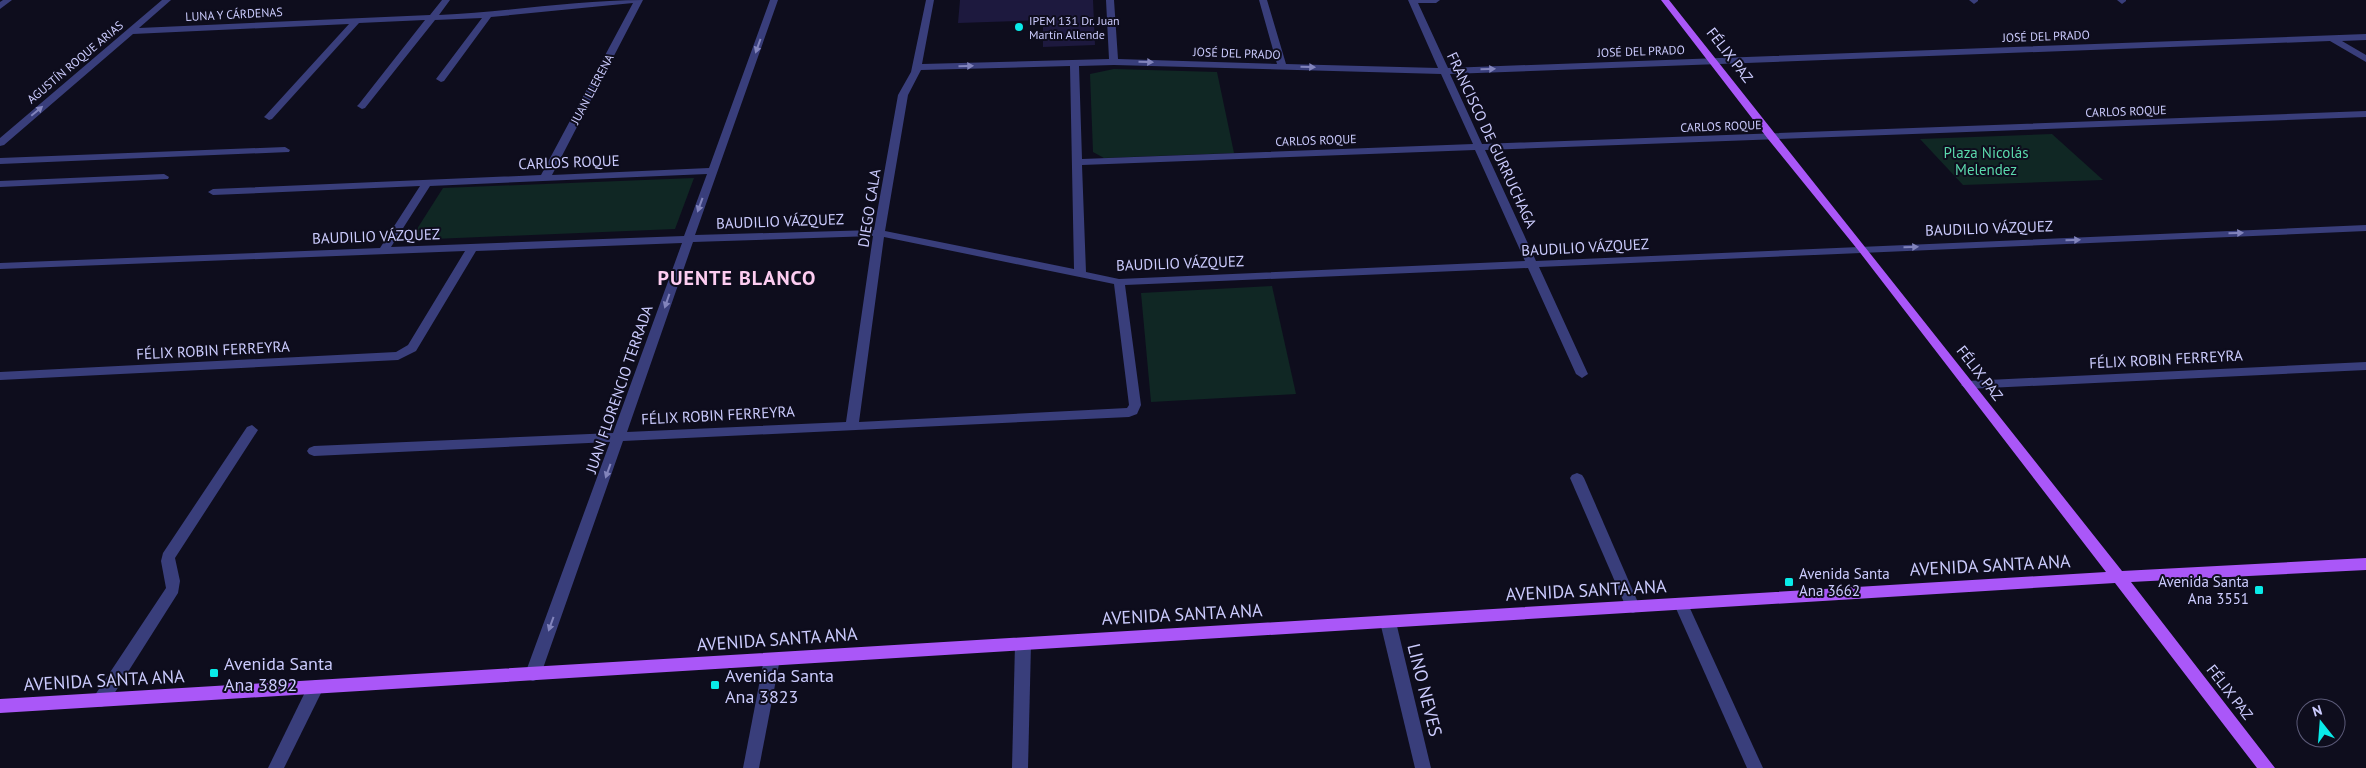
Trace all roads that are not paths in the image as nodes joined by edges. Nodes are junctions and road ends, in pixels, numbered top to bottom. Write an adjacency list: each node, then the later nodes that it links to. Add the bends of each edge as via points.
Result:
1 (8, 0): 12 (street)
2 (167, 0): 16 (street, AGUSTÍN ROQUE ARIAS)
3 (446, 0): 14 (street)
4 (638, 0): 13 (street, LUNA Y CÁRDENAS); 38 (street, JUAN LLERENA)
5 (774, 0): 36 (street, JUAN FLORENCIO TERRADA, one-way to 36)
6 (930, 0): 24 (street, DIEGO CALA)
7 (1110, 0): 21 (street)
8 (1263, 0): 23 (street)
9 (1412, 0): 10 (street); 25 (street, FRANCISCO DE GURRUCHAGA)
10 (1436, 0)
11 (1665, 0): 20 (main road, FÉLIX PAZ)
12 (0, 6)
13 (488, 14): 14 (street, LUNA Y CÁRDENAS); 26 (street)
14 (433, 17): 15 (street, LUNA Y CÁRDENAS); 27 (street)
15 (356, 21): 16 (street, LUNA Y CÁRDENAS); 29 (street)
16 (132, 31): 31 (street, AGUSTÍN ROQUE ARIAS, one-way to 16)
17 (2366, 37): 18 (street, JOSÉ DEL PRADO)
18 (2333, 39): 19 (street); 20 (street, JOSÉ DEL PRADO)
19 (2366, 59)
20 (1712, 60): 25 (street, JOSÉ DEL PRADO, one-way to 20); 30 (main road, FÉLIX PAZ)
21 (1114, 62): 22 (street, JOSÉ DEL PRADO); 23 (street, JOSÉ DEL PRADO, one-way to 23)
22 (1074, 63): 24 (street, JOSÉ DEL PRADO, one-way to 22); 35 (street)
23 (1282, 66): 25 (street, JOSÉ DEL PRADO, one-way to 25)
24 (917, 67): 43 (street, DIEGO CALA, via 903,95)
25 (1444, 71): 32 (street, FRANCISCO DE GURRUCHAGA)
26 (441, 78)
27 (362, 106)
28 (2366, 114): 30 (street, CARLOS ROQUE)
29 (269, 117)
30 (1771, 137): 32 (street, CARLOS ROQUE); 46 (main road, FÉLIX PAZ)
31 (0, 143)
32 (1479, 146): 35 (street, CARLOS ROQUE); 48 (street, FRANCISCO DE GURRUCHAGA)
33 (285, 150): 34 (street)
34 (0, 161)
35 (1077, 162): 50 (street)
36 (713, 171): 38 (street, CARLOS ROQUE); 44 (street, JUAN FLORENCIO TERRADA, one-way to 44)
37 (164, 177): 40 (street)
38 (545, 178): 39 (street, CARLOS ROQUE)
39 (427, 183): 41 (street, CARLOS ROQUE); 47 (street)
40 (0, 184)
41 (213, 192)
42 (2366, 228): 46 (street, BAUDILIO VÁZQUEZ, one-way to 42)
43 (879, 233): 44 (street, BAUDILIO VÁZQUEZ); 50 (street, BAUDILIO VÁZQUEZ); 56 (street, DIEGO CALA)
44 (688, 238): 45 (street, BAUDILIO VÁZQUEZ); 58 (street, JUAN FLORENCIO TERRADA, one-way to 58)
45 (472, 248): 47 (street, BAUDILIO VÁZQUEZ); 54 (street, FÉLIX ROBIN FERREYRA, via 419,338 412,348 398,356)
46 (1862, 248): 48 (street, BAUDILIO VÁZQUEZ); 55 (main road, FÉLIX PAZ)
47 (383, 251): 49 (street, BAUDILIO VÁZQUEZ)
48 (1533, 264): 51 (street, BAUDILIO VÁZQUEZ); 53 (street, FRANCISCO DE GURRUCHAGA)
49 (0, 266)
50 (1080, 276): 51 (street, BAUDILIO VÁZQUEZ)
51 (1119, 282): 56 (street, FÉLIX ROBIN FERREYRA, via 1135,406 1132,411 1124,414)
52 (2366, 366): 55 (street, FÉLIX ROBIN FERREYRA)
53 (1582, 374)
54 (0, 376)
55 (1967, 385): 62 (main road, FÉLIX PAZ)
56 (852, 425): 58 (street, FÉLIX ROBIN FERREYRA)
57 (252, 430): 70 (street, via 168,557 173,590)
58 (620, 436): 59 (street, FÉLIX ROBIN FERREYRA); 68 (street, JUAN FLORENCIO TERRADA, one-way to 68)
59 (314, 451)
60 (1577, 478): 64 (street)
61 (2366, 564): 62 (main road, AVENIDA SANTA ANA)
62 (2118, 577): 63 (main road, AVENIDA SANTA ANA); 77 (main road, FÉLIX PAZ)
63 (1681, 604): 64 (main road, AVENIDA SANTA ANA); 76 (street)
64 (1633, 607): 65 (main road, AVENIDA SANTA ANA)
65 (1388, 622): 66 (main road, AVENIDA SANTA ANA); 75 (street, LINO NEVES)
66 (1023, 644): 67 (main road, AVENIDA SANTA ANA); 74 (street)
67 (772, 659): 68 (main road, AVENIDA SANTA ANA); 73 (street)
68 (533, 674): 69 (main road, AVENIDA SANTA ANA)
69 (316, 687): 70 (main road, AVENIDA SANTA ANA); 72 (street)
70 (101, 700): 71 (main road, AVENIDA SANTA ANA)
71 (2, 709)
72 (276, 768)
73 (750, 768)
74 (1020, 768)
75 (1423, 768)
76 (1755, 768)
77 (2267, 768)

